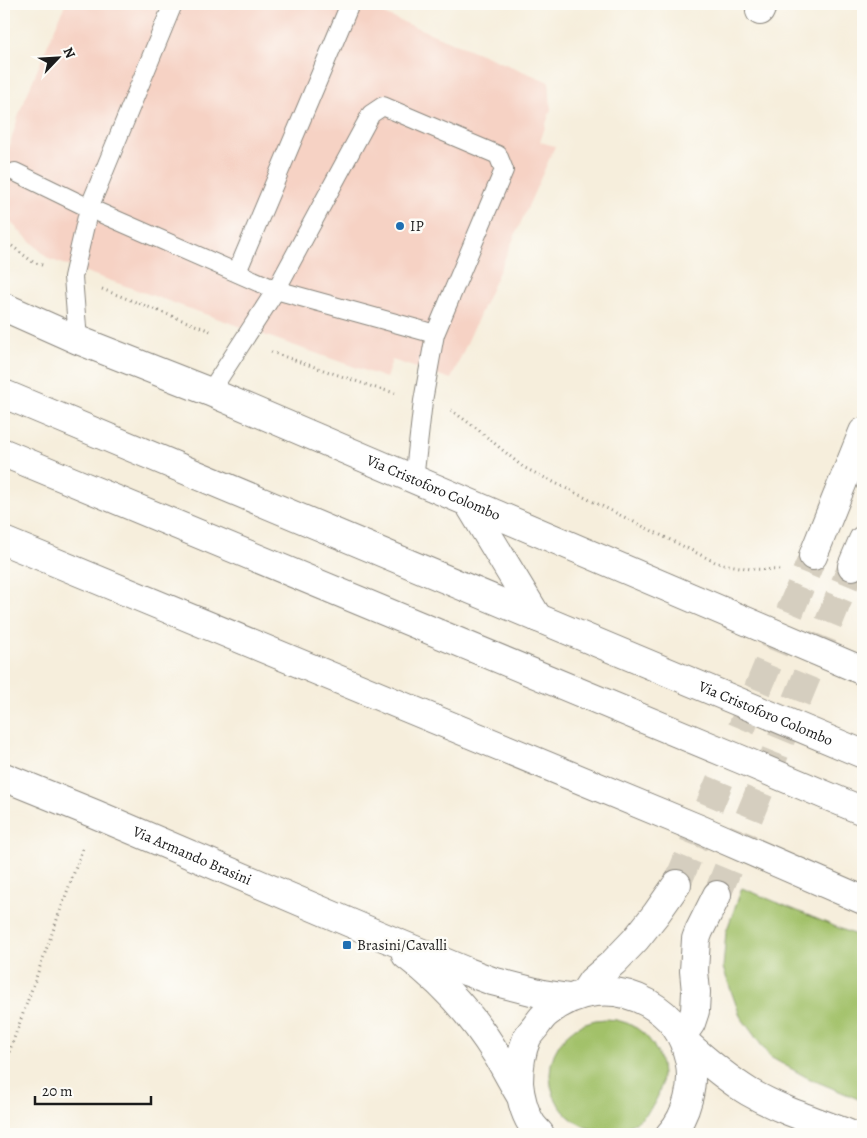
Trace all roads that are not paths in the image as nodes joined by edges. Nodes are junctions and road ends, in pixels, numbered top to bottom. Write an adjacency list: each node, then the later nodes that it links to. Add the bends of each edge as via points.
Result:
1 (173, 4): 4 (lane)
2 (350, 4): 5 (lane)
3 (15, 172): 4 (lane)
4 (89, 208): 5 (lane); 9 (lane, via 73,277)
5 (237, 272): 6 (lane)
6 (276, 290): 8 (lane); 8 (lane, via 371,114 383,106 498,155 504,170); 10 (lane)
7 (4, 307): 9 (main road, Via Cristoforo Colombo)
8 (435, 334): 14 (lane)
9 (78, 340): 10 (main road, Via Cristoforo Colombo)
10 (210, 392): 14 (main road, Via Cristoforo Colombo)
11 (4, 394): 20 (main road, Via Cristoforo Colombo)
12 (863, 432): 18 (main road)
13 (4, 453): 24 (main road)
14 (414, 480): 15 (main road, Via Cristoforo Colombo)
15 (469, 504): 20 (main road); 21 (main road, Via Cristoforo Colombo)
16 (863, 540): 19 (main road)
17 (4, 541): 27 (main road)
18 (813, 556)
19 (852, 566)
20 (538, 618): 22 (main road, Via Cristoforo Colombo)
21 (863, 672)
22 (863, 754)
23 (4, 777): 28 (main road, Via Armando Brasini)
24 (863, 811)
25 (677, 884): 29 (main road, via 636,939)
26 (717, 895): 30 (main road, via 696,939 695,1011)
27 (863, 900)
28 (381, 936): 29 (main road, Via Armando Brasini, via 492,981 543,994); 31 (main road, Via Armando Brasini, via 430,974 462,1007 496,1054)
29 (576, 996): 30 (main road, Via Armando Brasini, via 610,991 636,997 659,1010); 31 (main road, Via Armando Brasini, via 545,1015 527,1038 519,1066)
30 (683, 1039): 33 (main road, Via Armando Brasini, via 690,1062 691,1082 686,1108); 34 (main road, Via Armando Brasini, via 710,1065 748,1092)
31 (520, 1096): 32 (main road, Via Armando Brasini, via 530,1122)
32 (540, 1134)
33 (670, 1134)
34 (849, 1134)

